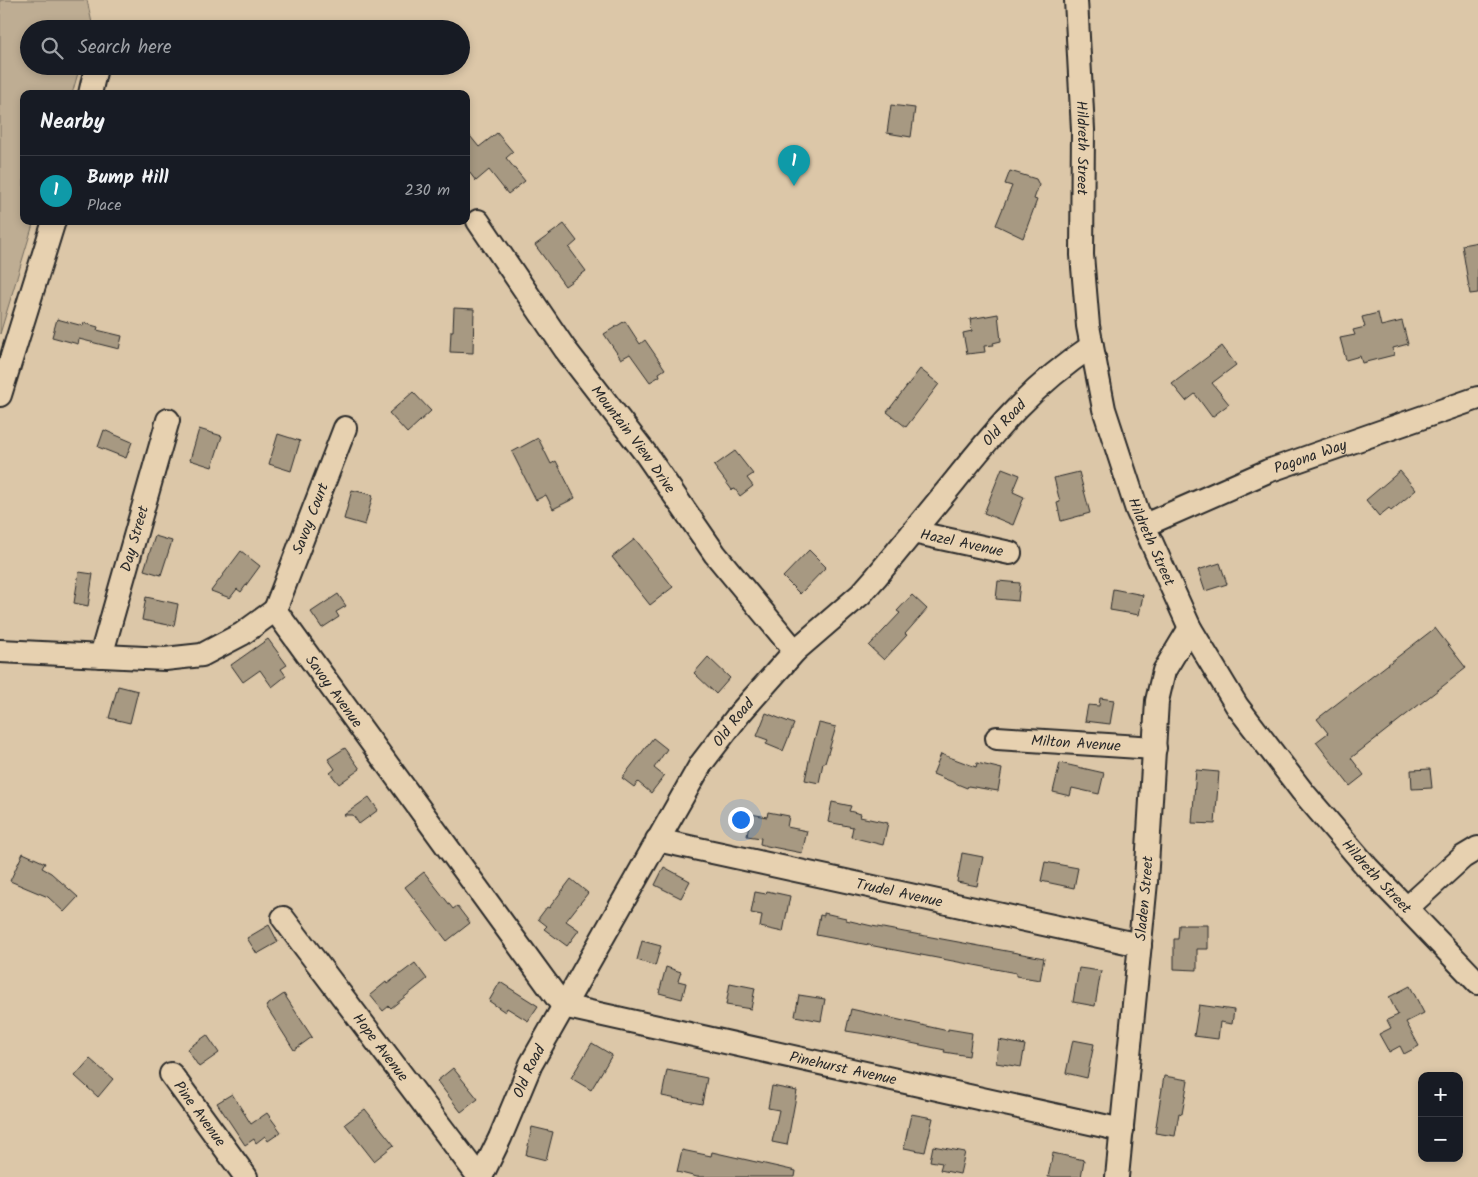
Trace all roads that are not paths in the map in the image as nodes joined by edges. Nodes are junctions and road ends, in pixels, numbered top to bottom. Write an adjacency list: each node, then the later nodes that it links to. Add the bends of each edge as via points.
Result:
1 (1076, 0): 6 (street, Hildreth Street, via 1083,130 1082,255)
2 (94, 75): 3 (street)
3 (91, 90)
4 (478, 221): 17 (street, Mountain View Drive, via 565,349 646,454 715,554)
5 (53, 225): 7 (street)
6 (1092, 346): 11 (street, Hildreth Street, via 1104,409 1137,510); 12 (street, Old Road, via 1068,361 1022,401)
7 (0, 395)
8 (1478, 398): 11 (street, Pagona Way, via 1268,471)
9 (168, 420): 18 (street, Day Street)
10 (345, 428): 14 (street, Savoy Court)
11 (1145, 525): 15 (street, Hildreth Street)
12 (913, 532): 13 (street, Hazel Avenue); 17 (street, Old Road, via 861,594)
13 (1010, 553)
14 (274, 610): 18 (street, via 242,634 202,655 165,659); 27 (street, Savoy Avenue)
15 (1190, 628): 20 (street, Sladen Street, via 1164,671 1157,701); 23 (street, Hildreth Street, via 1237,706 1302,791)
16 (0, 651): 18 (street)
17 (795, 651): 21 (street, Old Road, via 740,713 701,764)
18 (101, 656)
19 (997, 738): 20 (street, Milton Avenue)
20 (1155, 748): 25 (street, Sladen Street)
21 (657, 840): 25 (street, Trudel Avenue); 27 (street, Old Road)
22 (1478, 848): 23 (street, via 1463,857)
23 (1406, 909): 26 (street, Hildreth Street)
24 (283, 918): 31 (street, Hope Avenue)
25 (1140, 944): 29 (street, Sladen Street)
26 (1478, 984)
27 (563, 1006): 29 (street, Pinehurst Avenue); 31 (street, Old Road, via 531,1064)
28 (171, 1074): 30 (street, Pine Avenue)
29 (1122, 1130): 32 (street, Sladen Street)
30 (246, 1177)
31 (480, 1177)
32 (1117, 1177)

